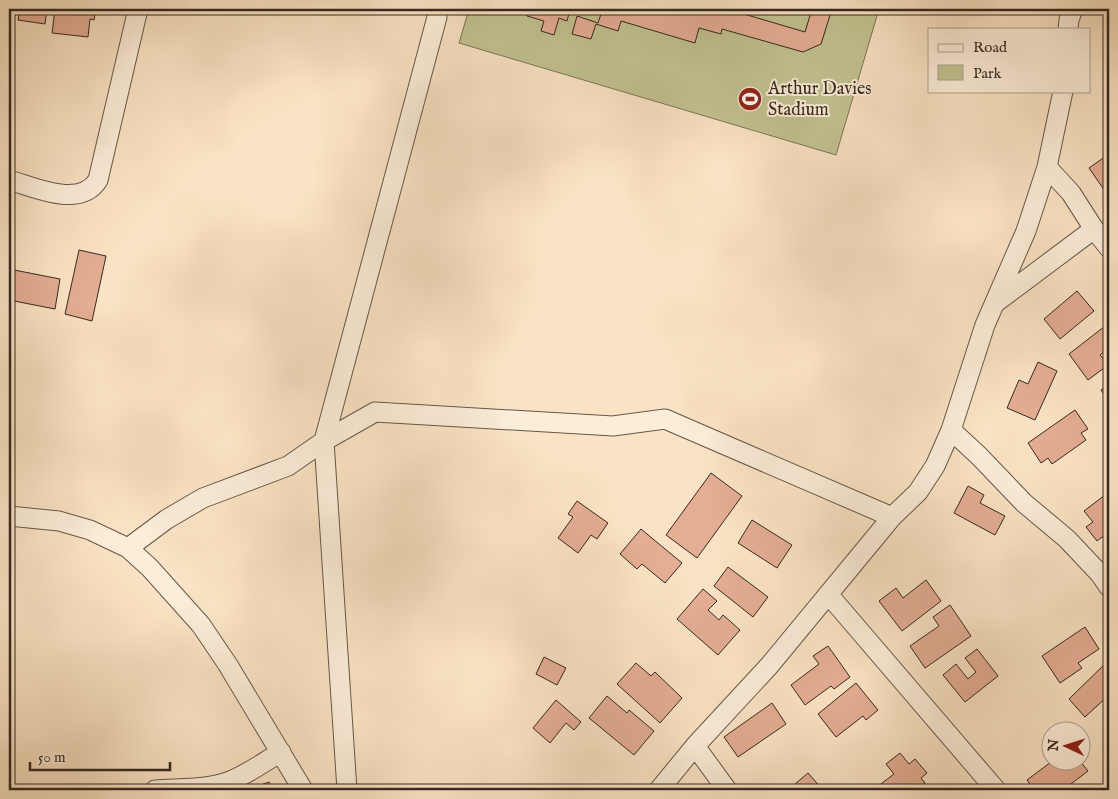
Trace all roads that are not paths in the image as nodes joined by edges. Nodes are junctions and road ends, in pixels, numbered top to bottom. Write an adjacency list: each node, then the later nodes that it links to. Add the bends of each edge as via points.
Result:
1 (138, 9): 7 (street, via 94,187 73,196)
2 (1074, 9): 4 (street)
3 (437, 17): 12 (street)
4 (1068, 28)
5 (1063, 92): 6 (street)
6 (1047, 167): 8 (street, via 1071,193); 10 (street, via 1026,231)
7 (10, 184)
8 (1094, 229): 9 (street); 10 (street)
9 (1109, 248)
10 (994, 304): 11 (street)
11 (951, 430): 14 (street, via 935,466 918,492); 16 (street, via 1024,503 1067,539)
12 (324, 441): 14 (street, via 375,412 613,426 665,419); 15 (street, via 288,466 202,498); 22 (street)
13 (9, 516): 15 (street, via 59,521 90,530)
14 (892, 517): 17 (street)
15 (128, 548): 19 (street, via 201,625)
16 (1109, 587)
17 (828, 594): 18 (street, via 769,666); 25 (street)
18 (695, 746): 23 (street); 24 (street)
19 (281, 752): 20 (street, via 228,782); 21 (street)
20 (155, 790)
21 (303, 790)
22 (347, 790)
23 (659, 790)
24 (727, 790)
25 (996, 790)

